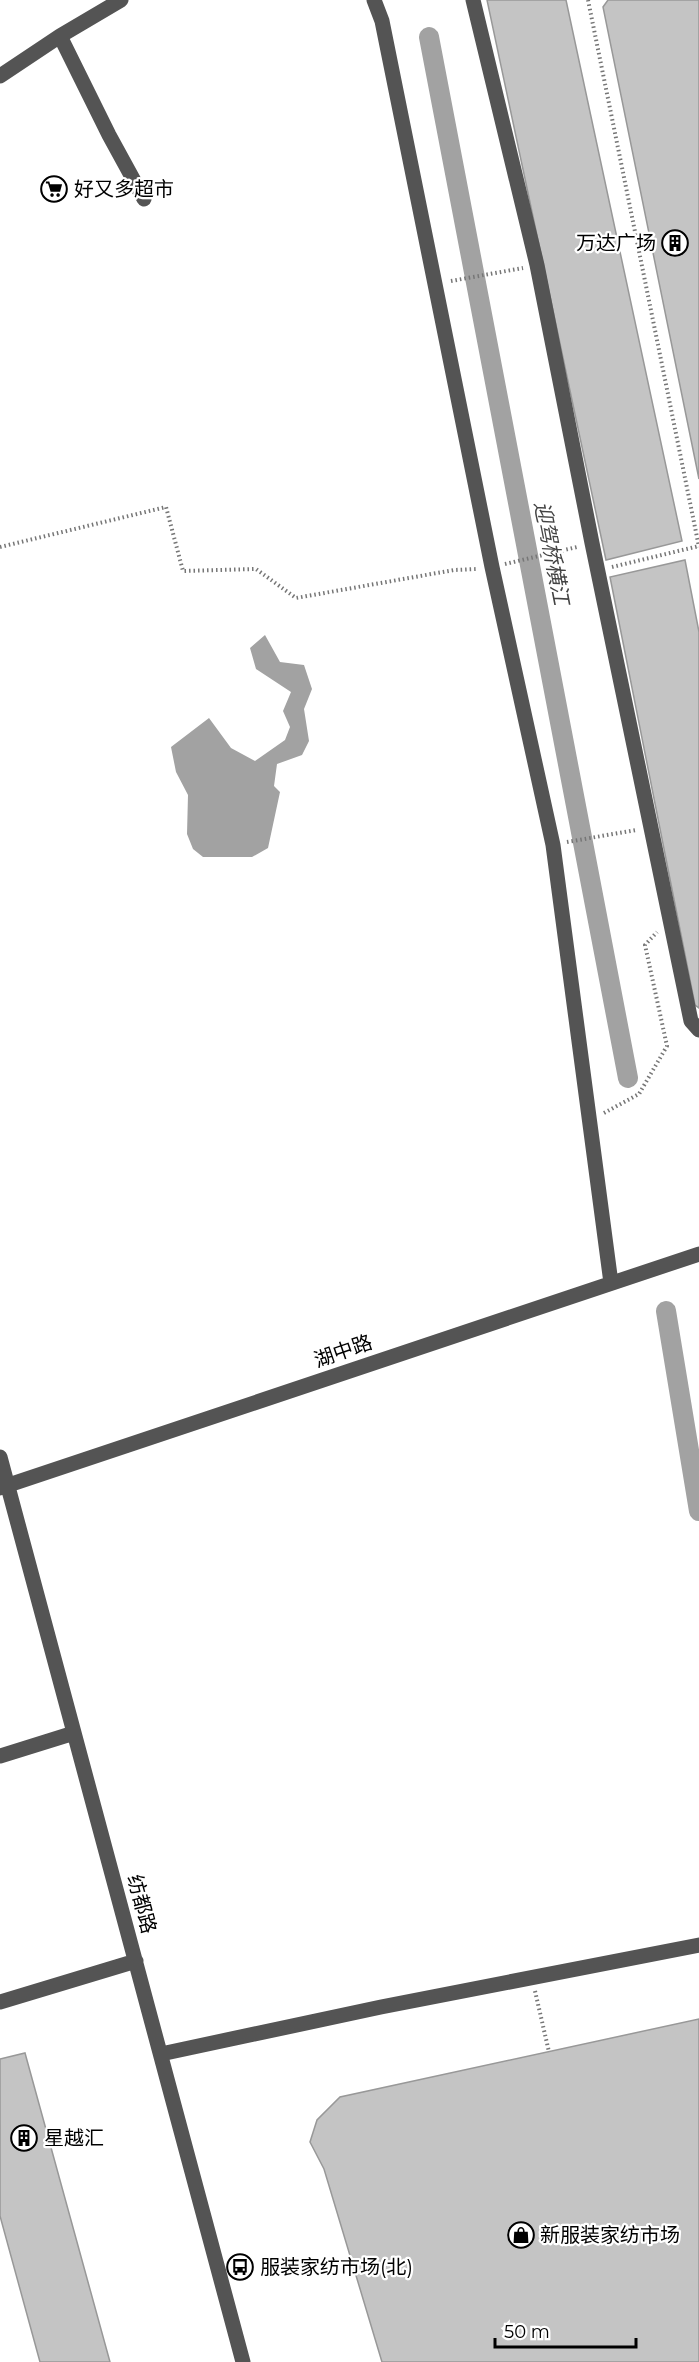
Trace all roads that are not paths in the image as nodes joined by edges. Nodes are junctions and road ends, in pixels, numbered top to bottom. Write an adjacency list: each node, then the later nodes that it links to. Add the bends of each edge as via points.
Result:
1 (121, 0): 4 (street)
2 (374, 0): 9 (street, via 382,21 492,567 553,844)
3 (473, 0): 7 (street, via 537,265 692,1021)
4 (60, 36): 5 (street); 6 (street)
5 (0, 76)
6 (144, 199)
7 (699, 1030)
8 (699, 1254): 9 (street, 湖中路)
9 (610, 1283): 11 (street, 湖中路)
10 (0, 1457): 11 (street, 纺都路)
11 (4, 1487): 12 (street, 纺都路)
12 (74, 1733): 13 (street); 15 (street, 纺都路)
13 (0, 1756)
14 (699, 1945): 17 (street)
15 (136, 1961): 16 (street); 17 (street, 纺都路)
16 (0, 2002)
17 (161, 2054): 18 (street, 纺都路)
18 (243, 2362)

